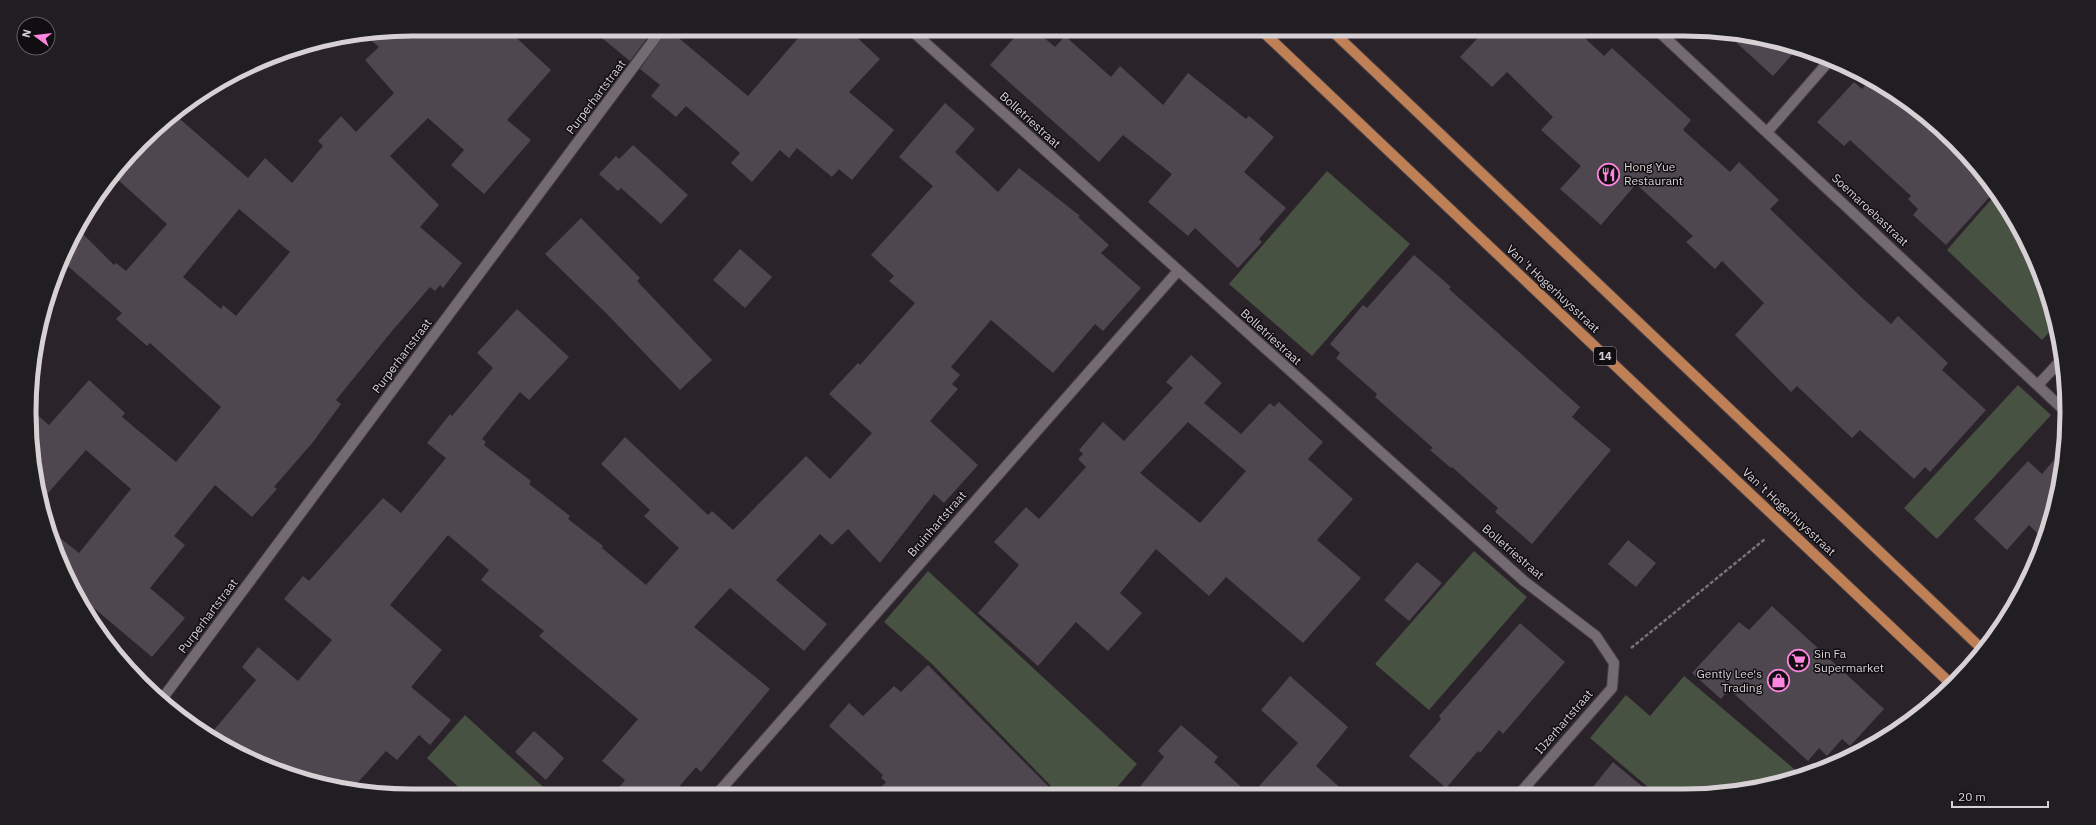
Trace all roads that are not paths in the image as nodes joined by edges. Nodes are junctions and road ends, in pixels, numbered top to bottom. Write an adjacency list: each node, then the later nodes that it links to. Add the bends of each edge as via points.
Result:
1 (657, 36): 15 (street, Purperhartstraat)
2 (918, 36): 8 (street, Bolletriestraat)
3 (1267, 36): 14 (main road, Van 't Hogerhuysstraat / 14)
4 (1337, 36): 12 (main road)
5 (1664, 36): 7 (street, Soemaroebastraat)
6 (1826, 64): 7 (street)
7 (1768, 131): 10 (street, Soemaroebastraat)
8 (1178, 271): 13 (street, Bolletriestraat, via 1524,581 1596,636); 16 (street, Bruinhartstraat)
9 (2057, 363): 10 (street)
10 (2038, 384): 11 (street, Soemaroebastraat)
11 (2060, 406)
12 (1979, 646)
13 (1614, 662): 17 (street, IJzerhartstraat, via 1612,688)
14 (1948, 681)
15 (164, 696)
16 (721, 789)
17 (1524, 789)

